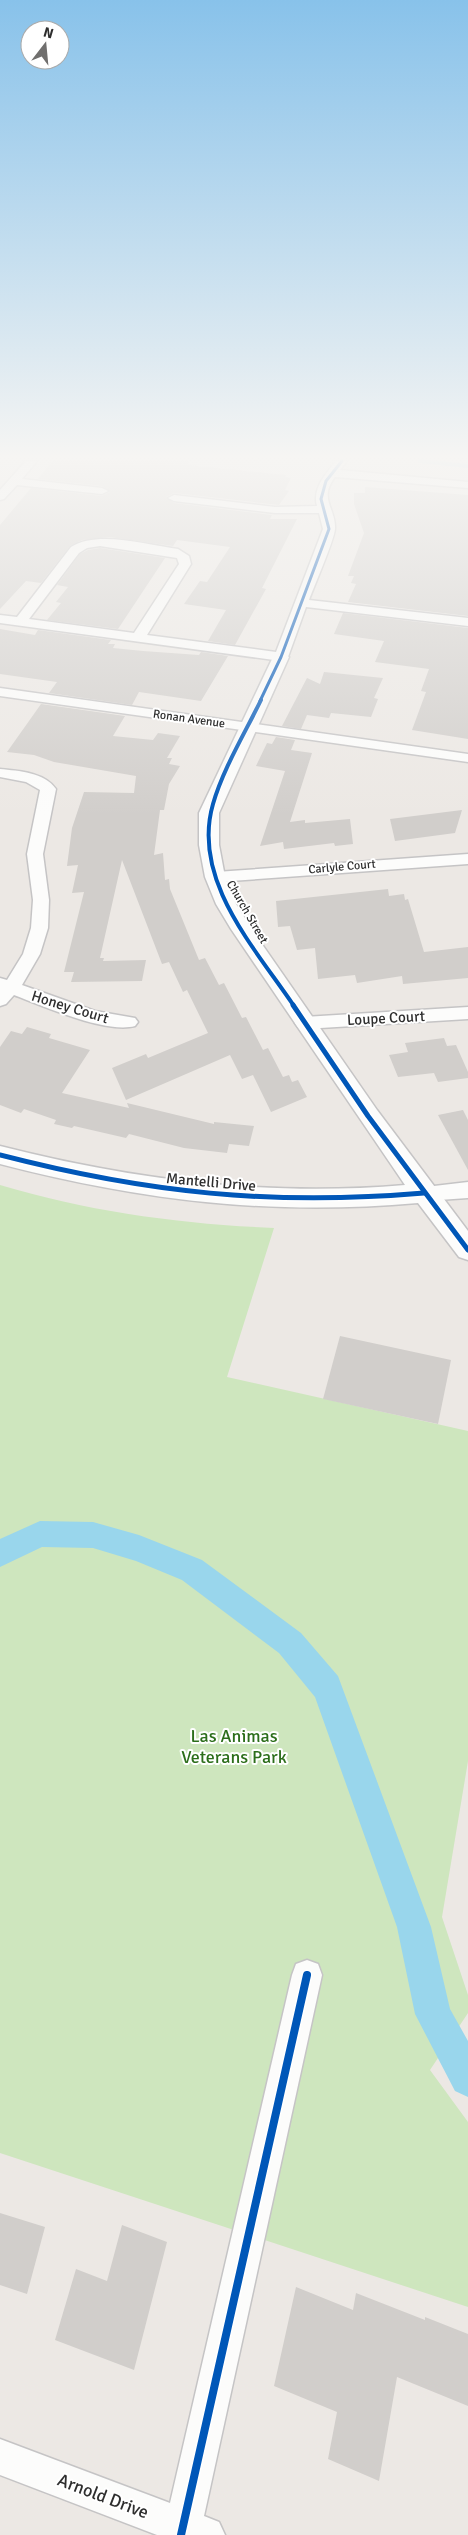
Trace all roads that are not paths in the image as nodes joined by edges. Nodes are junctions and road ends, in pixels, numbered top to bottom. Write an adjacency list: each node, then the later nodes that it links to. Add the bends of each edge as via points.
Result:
1 (52, 579): 6 (street)
2 (175, 579): 8 (street)
3 (311, 579): 4 (street, Church Street)
4 (302, 603): 7 (street); 9 (street, Church Street)
5 (0, 619): 6 (street)
6 (20, 622): 8 (street)
7 (468, 622)
8 (138, 638): 9 (street)
9 (281, 657): 11 (street, Church Street)
10 (0, 692): 11 (street, Ronan Avenue)
11 (248, 728): 12 (street, Ronan Avenue); 15 (street, Church Street, via 209,813 207,832)
12 (468, 758)
13 (0, 773): 16 (street, via 28,777 48,789 35,854 42,902 37,940 29,962)
14 (468, 858): 15 (street, Carlyle Court)
15 (216, 877): 19 (street, Church Street, via 231,910)
16 (4, 991): 18 (street, Honey Court, via 93,1017)
17 (468, 1013): 19 (street, Loupe Court)
18 (129, 1022)
19 (304, 1023): 22 (street, Church Street)
20 (0, 1155): 22 (street, Mantelli Drive, via 105,1181 202,1195 331,1199)
21 (468, 1190): 22 (street)
22 (424, 1193): 23 (street, Church Street)
23 (468, 1250)
24 (307, 1975): 26 (street)
25 (0, 2457): 26 (street, Arnold Drive)
26 (189, 2532)

